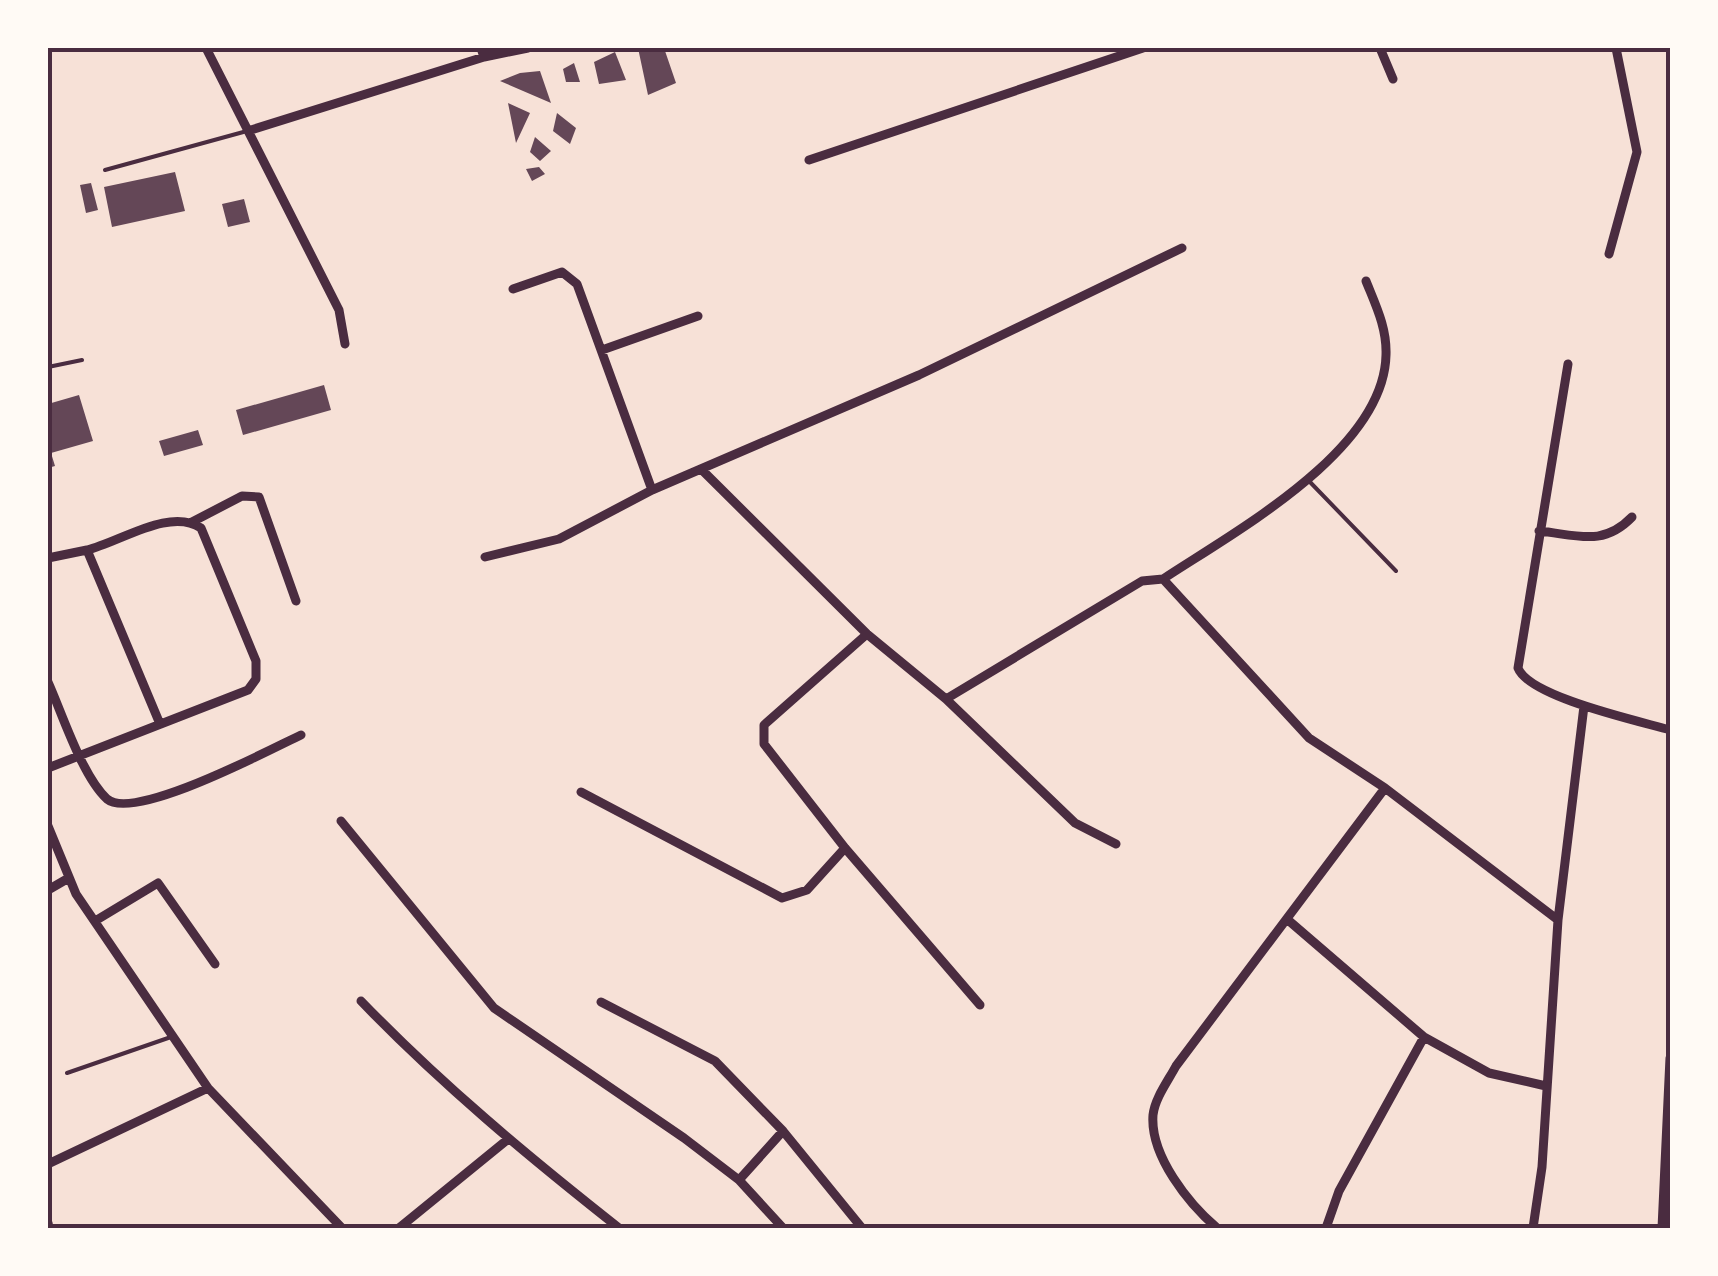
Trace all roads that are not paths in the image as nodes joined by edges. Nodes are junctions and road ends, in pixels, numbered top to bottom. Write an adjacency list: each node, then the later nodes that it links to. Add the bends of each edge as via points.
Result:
1 (206, 48): 8 (street)
2 (528, 48): 6 (street)
3 (1143, 48): 9 (street)
4 (1380, 48): 7 (street)
5 (1616, 48): 12 (street, via 1637,152)
6 (482, 52): 8 (street)
7 (1393, 79)
8 (251, 130): 10 (lane); 16 (street, via 339,310)
9 (809, 160)
10 (105, 170)
11 (1182, 248): 21 (street, via 919,376)
12 (1609, 254)
13 (1366, 281): 22 (street, via 1385,327 1386,360 1373,400 1342,448)
14 (514, 289): 17 (street, via 562,272 572,278)
15 (698, 316): 17 (street)
16 (345, 344)
17 (602, 350): 23 (street)
18 (82, 360): 20 (lane)
19 (1568, 364): 26 (street)
20 (48, 368)
21 (702, 470): 23 (street); 33 (street)
22 (1309, 482): 30 (lane); 31 (street)
23 (652, 490): 28 (street, via 559,539)
24 (1632, 517): 26 (street, via 1602,538)
25 (192, 522): 27 (street, via 171,521); 32 (street, via 242,496 259,497); 37 (street, via 202,528 256,660 256,679 248,690)
26 (1539, 531): 36 (street, via 1518,668 1527,680)
27 (86, 550): 29 (street); 37 (street)
28 (484, 557)
29 (48, 558)
30 (1396, 572)
31 (1164, 579): 35 (street, via 1142,581); 42 (street, via 1309,738)
32 (296, 601)
33 (868, 634): 35 (street); 47 (street, via 761,734)
34 (48, 682): 40 (street)
35 (946, 699): 46 (street, via 1075,823)
36 (1584, 706): 38 (street); 51 (street)
37 (160, 724): 40 (street)
38 (1670, 730)
39 (301, 734): 40 (street, via 187,790 120,804 108,800)
40 (80, 755): 41 (street)
41 (48, 768)
42 (1384, 788): 50 (street); 51 (street)
43 (581, 792): 47 (street, via 782,898 807,890)
44 (341, 821): 67 (street, via 494,1008)
45 (48, 826): 48 (street)
46 (1116, 844)
47 (845, 848): 56 (street)
48 (68, 879): 49 (street); 52 (street)
49 (48, 890)
50 (1288, 920): 58 (street); 74 (street, via 1176,1066 1156,1103 1153,1118 1166,1162)
51 (1558, 920): 61 (street)
52 (94, 921): 53 (street, via 158,883); 57 (street)
53 (216, 964)
54 (361, 1000): 65 (street)
55 (601, 1002): 64 (street, via 715,1061)
56 (980, 1005)
57 (172, 1036): 60 (lane); 62 (street)
58 (1424, 1037): 61 (street, via 1490,1072); 75 (street, via 1339,1191)
59 (1670, 1058): 63 (street)
60 (67, 1072)
61 (1546, 1086): 76 (street)
62 (208, 1088): 66 (street); 69 (street)
63 (1669, 1125): 68 (street)
64 (783, 1131): 67 (street); 73 (street)
65 (507, 1140): 70 (street); 71 (street)
66 (48, 1164)
67 (738, 1180): 72 (street)
68 (1665, 1225)
69 (342, 1228)
70 (403, 1228)
71 (619, 1228)
72 (783, 1228)
73 (862, 1228)
74 (1217, 1228)
75 (1326, 1228)
76 (1533, 1228)

